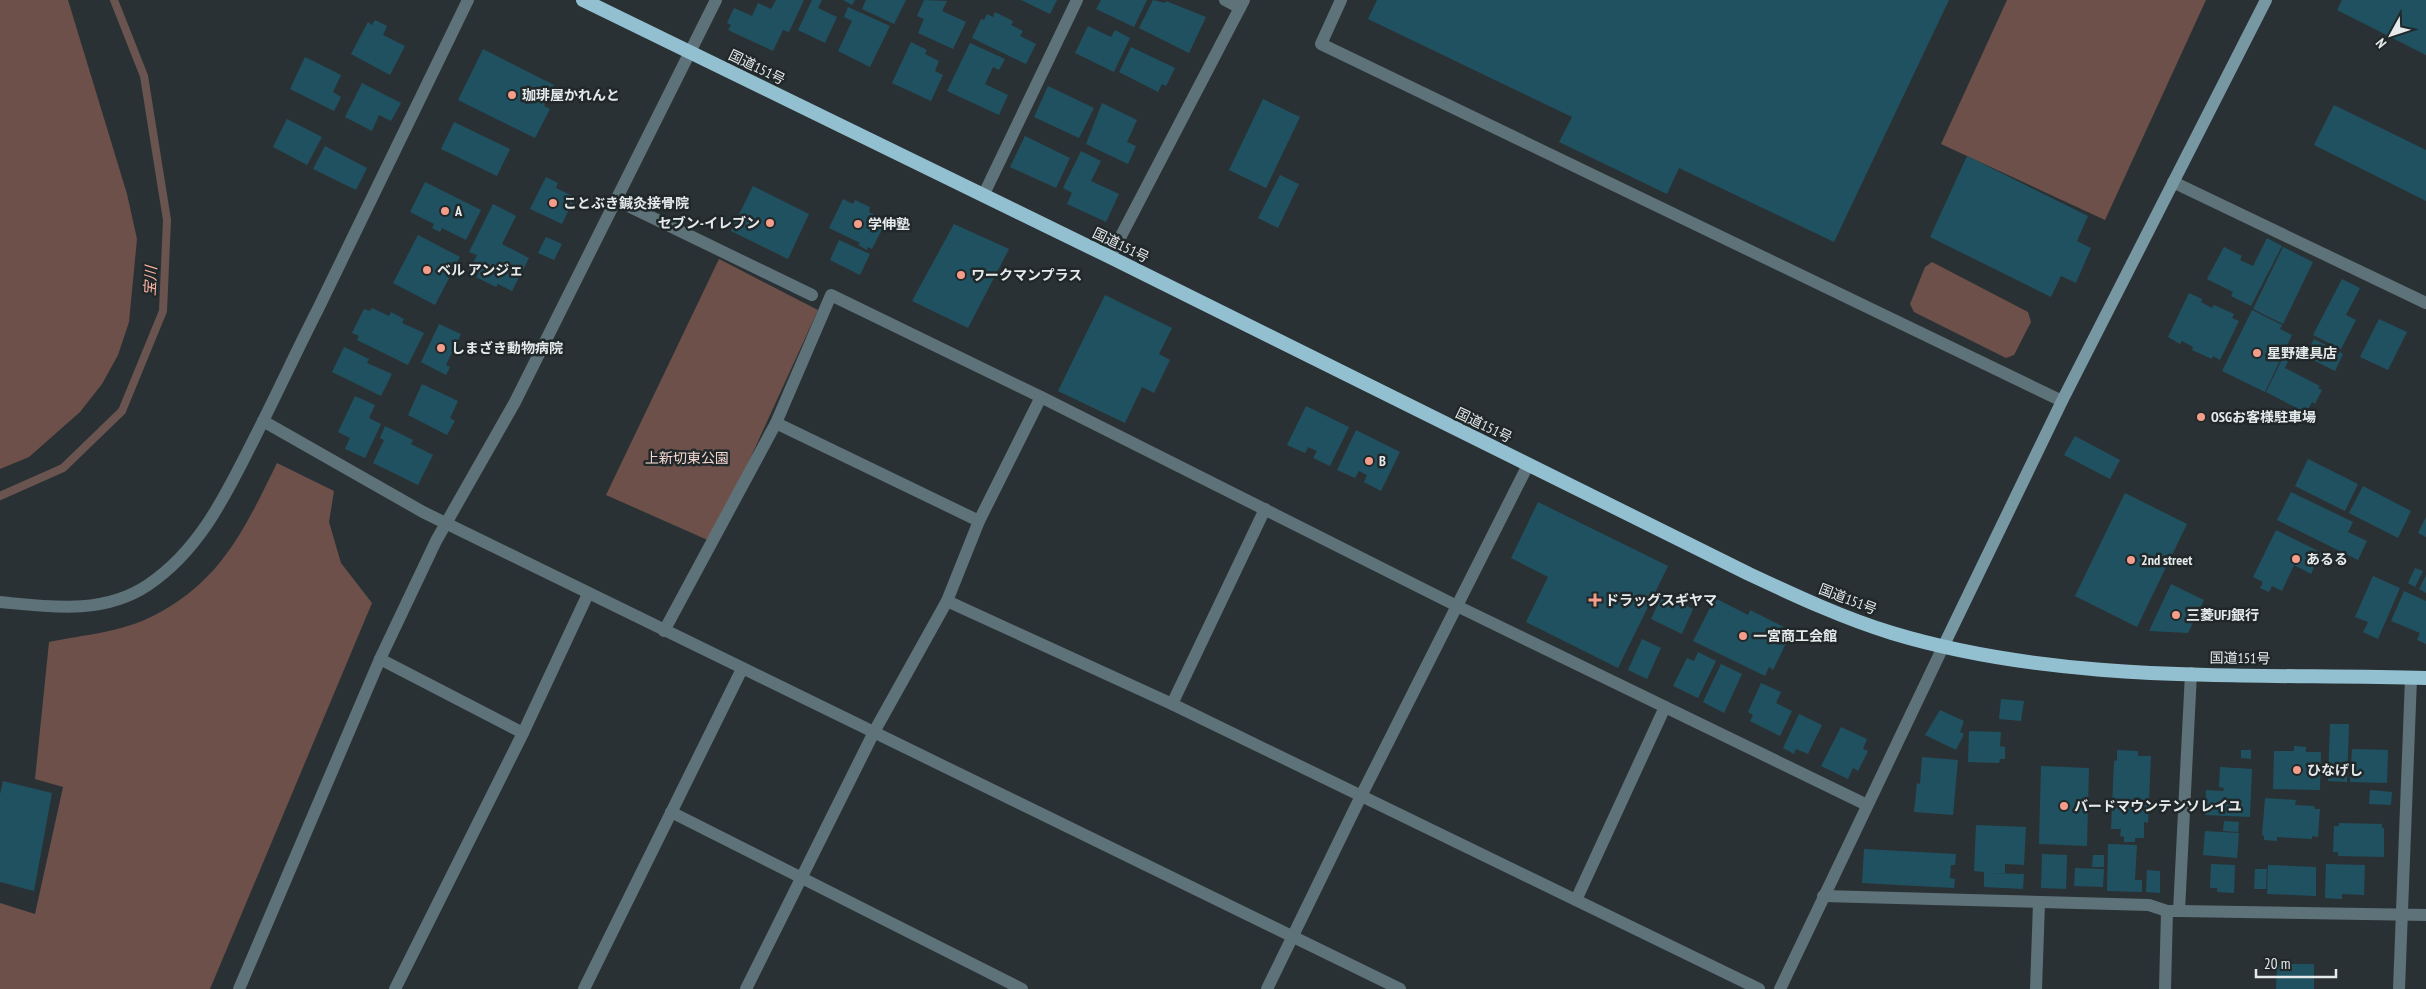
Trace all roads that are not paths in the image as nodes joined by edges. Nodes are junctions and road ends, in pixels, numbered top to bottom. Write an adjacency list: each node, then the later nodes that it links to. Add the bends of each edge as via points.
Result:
1 (468, 0): 18 (street)
2 (583, 0): 9 (highway, 国道151号)
3 (716, 0): 9 (street)
4 (1077, 0): 11 (street)
5 (1225, 0): 8 (street)
6 (1341, 0): 17 (street, via 1321,44)
7 (2266, 0): 10 (main road)
8 (1242, 4): 13 (street)
9 (690, 52): 11 (highway, 国道151号); 12 (street)
10 (2173, 182): 15 (street); 17 (main road)
11 (983, 196): 13 (highway, 国道151号)
12 (616, 200): 14 (street); 23 (street, via 515,402)
13 (1110, 257): 20 (highway, 国道151号)
14 (812, 295)
15 (2426, 303)
16 (1041, 397): 19 (street, via 831,296); 21 (street); 22 (street)
17 (2062, 401): 29 (main road)
18 (263, 421): 23 (street); 26 (street, via 223,500 199,538 148,585 115,602 72,608)
19 (776, 423): 22 (street); 28 (street)
20 (1528, 465): 27 (street); 29 (highway, 国道151号, via 1819,606 1893,634)
21 (1265, 509): 27 (street); 35 (street)
22 (980, 521): 25 (street)
23 (446, 523): 24 (street); 30 (street)
24 (588, 594): 28 (street); 38 (street)
25 (947, 601): 35 (street); 37 (street)
26 (0, 602)
27 (1457, 606): 36 (street); 39 (street)
28 (664, 631): 31 (street)
29 (1942, 647): 32 (highway, 国道151号, via 2019,661 2129,672); 40 (street)
30 (380, 659): 38 (street); 51 (street)
31 (742, 669): 37 (street); 41 (street)
32 (2190, 673): 33 (highway, 国道151号); 46 (street)
33 (2411, 678): 34 (highway, 国道151号); 47 (street)
34 (2426, 678)
35 (1172, 704): 39 (street)
36 (1666, 707): 40 (street); 44 (street)
37 (874, 732): 42 (street); 49 (street)
38 (523, 733): 52 (street)
39 (1361, 796): 44 (street); 49 (street)
40 (1867, 805): 43 (street)
41 (671, 812): 42 (street); 53 (street)
42 (802, 876): 50 (street); 54 (street)
43 (1823, 896): 45 (street); 58 (street)
44 (1576, 900): 57 (street)
45 (2039, 903): 46 (street, via 2149,905); 59 (street)
46 (2173, 911): 47 (street); 60 (street)
47 (2400, 914): 48 (street); 61 (street)
48 (2426, 914)
49 (1292, 936): 55 (street); 56 (street)
50 (1018, 988)
51 (240, 989)
52 (395, 989)
53 (584, 989)
54 (746, 989)
55 (1267, 989)
56 (1400, 989)
57 (1759, 989)
58 (1780, 989)
59 (2036, 989)
60 (2165, 989)
61 (2399, 989)

